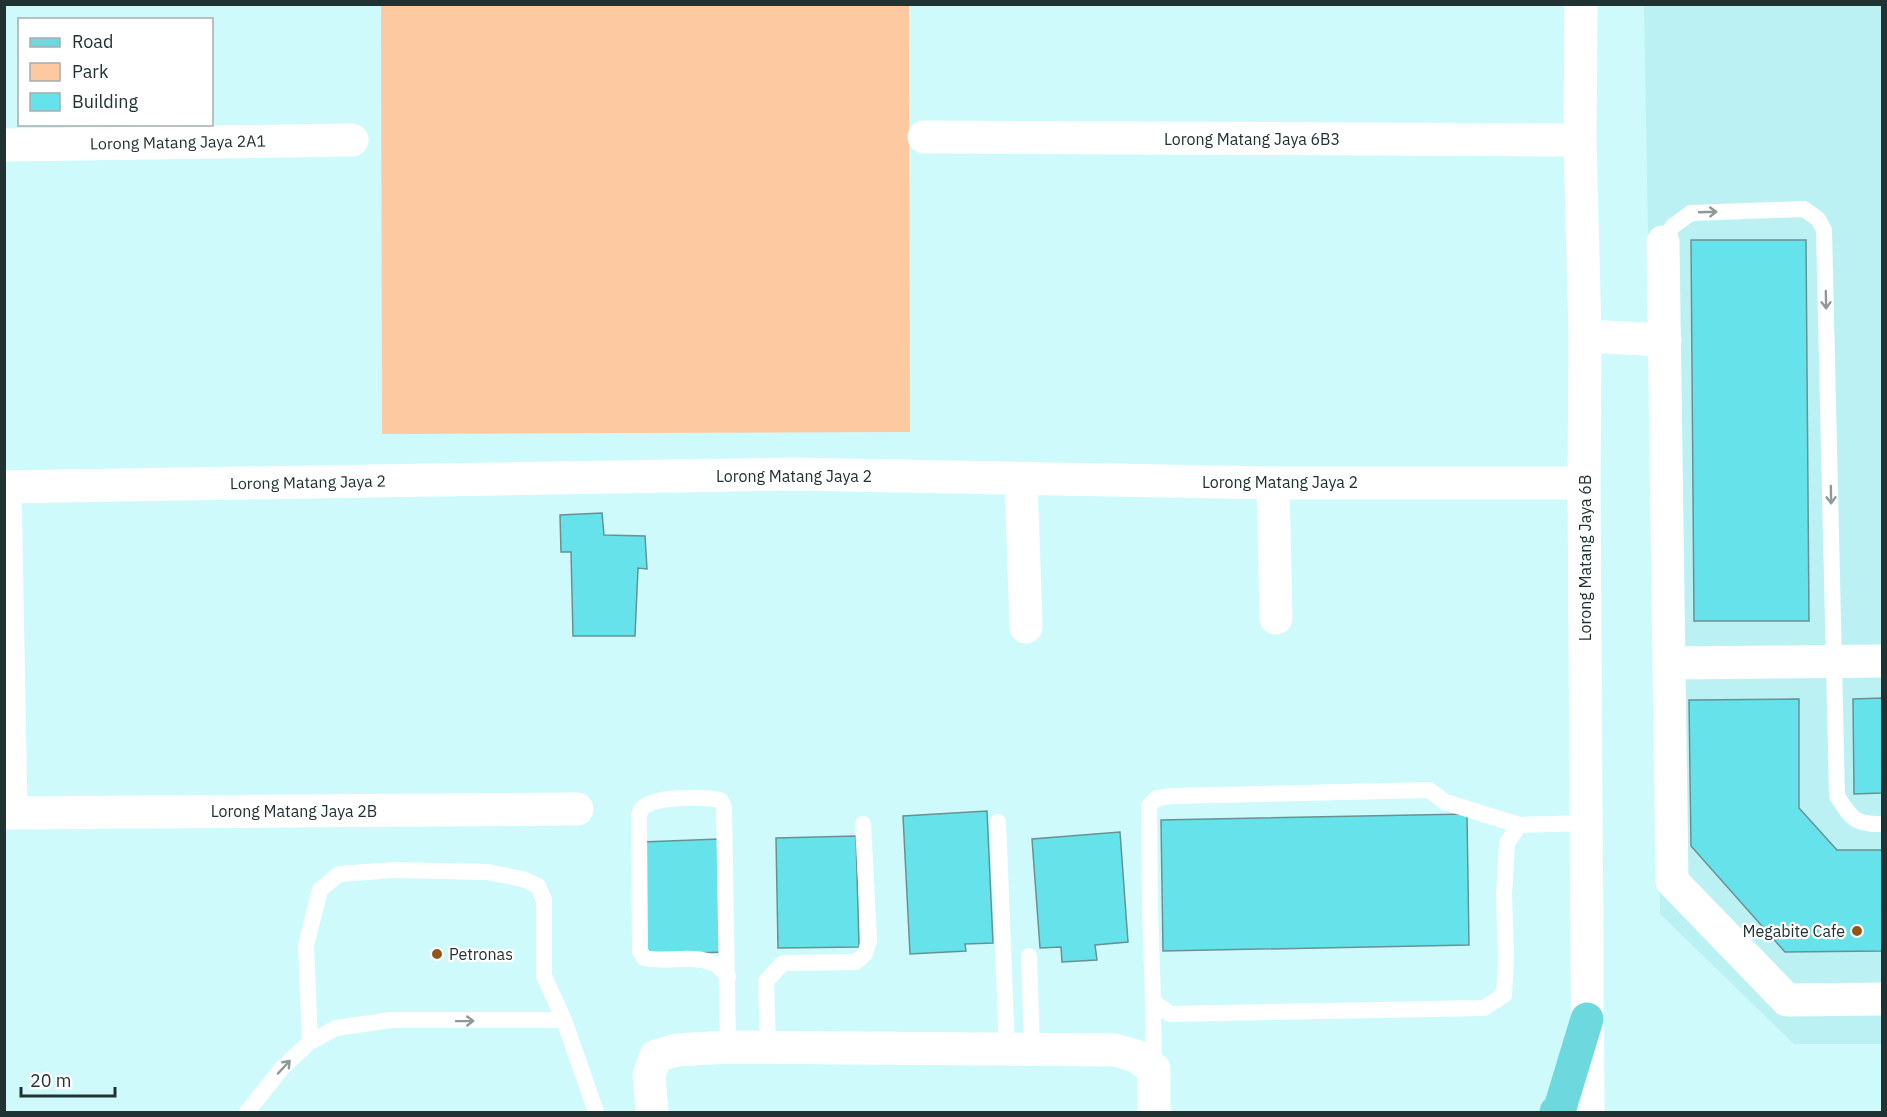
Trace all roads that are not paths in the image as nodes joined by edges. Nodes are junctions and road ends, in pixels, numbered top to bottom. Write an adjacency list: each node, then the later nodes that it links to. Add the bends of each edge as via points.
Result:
1 (1581, 4): 4 (street, Lorong Matang Jaya 6B)
2 (924, 137): 4 (street, Lorong Matang Jaya 6B3)
3 (352, 140): 5 (street, Lorong Matang Jaya 2A1)
4 (1580, 140): 7 (street, Lorong Matang Jaya 6B)
5 (4, 144)
6 (1663, 242): 8 (street); 16 (lane, one-way to 16, via 1673,226 1691,213 1804,209 1818,219 1824,230)
7 (1585, 336): 8 (street); 11 (street, Lorong Matang Jaya 6B)
8 (1665, 340): 17 (street)
9 (1021, 479): 10 (street, Lorong Matang Jaya 2); 12 (street, Lorong Matang Jaya 2, via 794,474); 14 (street)
10 (1273, 483): 11 (street, Lorong Matang Jaya 2); 13 (street)
11 (1584, 483): 21 (street, Lorong Matang Jaya 6B)
12 (5, 487): 19 (street, Lorong Matang Jaya 2B)
13 (1276, 618)
14 (1026, 627)
15 (1882, 661): 16 (street)
16 (1835, 662): 17 (street); 24 (lane, via 1837,796 1850,817 1866,825)
17 (1669, 663): 27 (street, via 1672,881 1787,1000)
18 (577, 809): 19 (street, Lorong Matang Jaya 2B)
19 (8, 813)
20 (998, 822): 34 (lane)
21 (1587, 823): 23 (lane); 29 (street, Lorong Matang Jaya 6B)
22 (863, 824): 33 (lane, via 870,941 865,954 856,962 783,963 772,973 766,981)
23 (1519, 825): 28 (lane, via 1507,843 1504,994 1484,1008 1170,1014); 28 (lane, via 1445,802 1429,790 1157,798 1149,806)
24 (1882, 825)
25 (1029, 956): 34 (lane)
26 (728, 976): 26 (lane, via 724,807 720,800 709,798 656,800 640,812 640,951 644,958 652,960 696,959 715,963); 32 (lane)
27 (1882, 999)
28 (1153, 1001): 35 (lane)
29 (1587, 1019): 40 (main road); 41 (street, Lorong Matang Jaya 6B); 42 (street)
30 (564, 1020): 31 (lane, one-way to 30, via 336,1028 391,1020); 31 (lane, via 544,976 544,900 538,886 524,879 487,873 394,870 339,874 320,890 306,945); 37 (lane)
31 (310, 1042): 36 (lane, one-way to 31, via 282,1068)
32 (728, 1047): 33 (street); 38 (street, via 677,1050 656,1056 649,1075)
33 (768, 1048): 34 (street)
34 (1020, 1049): 35 (street, via 1115,1050 1136,1056)
35 (1154, 1069): 39 (street)
36 (247, 1113)
37 (596, 1113)
38 (652, 1113)
39 (1154, 1113)
40 (1556, 1113)
41 (1588, 1113)
42 (1610, 1113)

